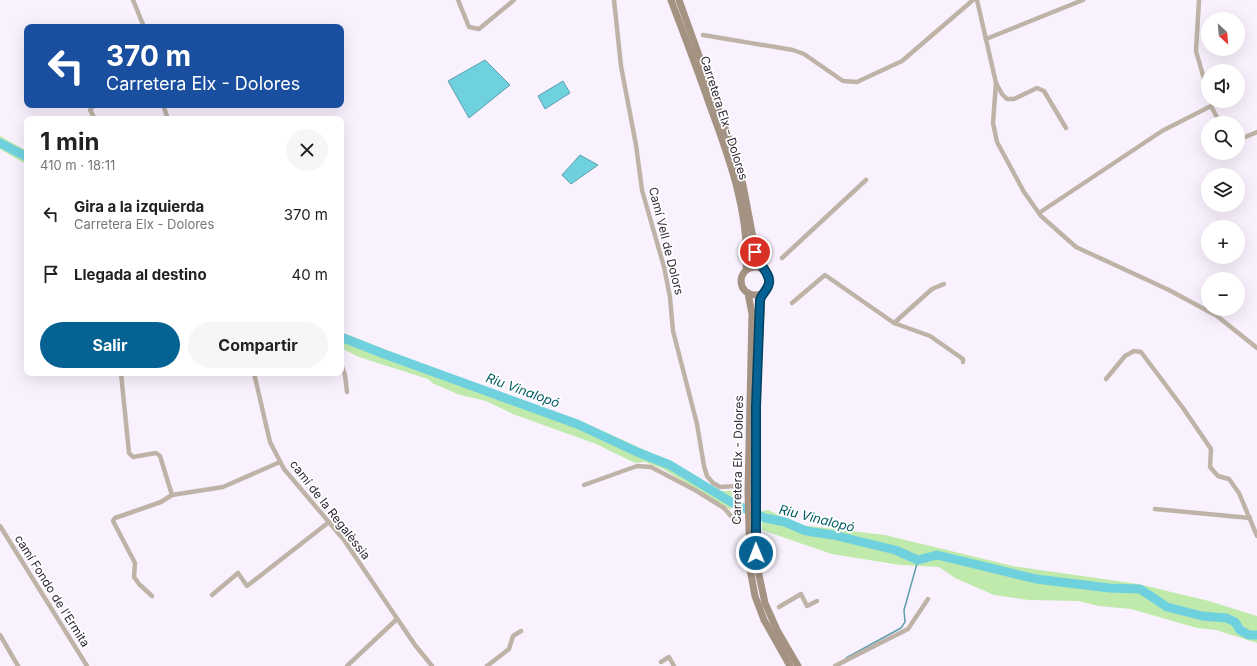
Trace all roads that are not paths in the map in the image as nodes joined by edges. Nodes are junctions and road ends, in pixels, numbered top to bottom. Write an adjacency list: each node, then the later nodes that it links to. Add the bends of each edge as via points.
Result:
1 (133, 0): 13 (street)
2 (458, 0): 3 (street, via 469,28 479,29)
3 (514, 0)
4 (614, 0): 41 (street, Camí Vell de Dolors, via 618,46 642,190 664,268 673,331 697,424 704,466 707,476 713,483 720,487)
5 (671, 0): 26 (main road, Carretera Elx - Dolores, via 729,162 745,234)
6 (679, 0): 25 (main road, Carretera Elx - Dolores, via 732,147 743,185 757,259)
7 (965, 0): 12 (street)
8 (973, 0): 12 (street)
9 (977, 0): 15 (street)
10 (1083, 0): 15 (street)
11 (1198, 0): 16 (street, via 1196,51)
12 (953, 16): 14 (street, via 902,61 857,82 843,81 804,54 793,50)
13 (143, 24)
14 (703, 35)
15 (986, 39): 17 (street)
16 (1201, 68)
17 (996, 84): 19 (street, via 1007,99 1014,99 1037,88 1044,91); 23 (street, via 993,123 997,142 1024,192)
18 (1203, 108): 23 (street, via 1162,131)
19 (1066, 128)
20 (1257, 132): 21 (street)
21 (1245, 137)
22 (866, 180): 24 (street)
23 (1039, 213): 32 (street, via 1076,247 1169,290 1217,316)
24 (782, 258)
25 (762, 268): 26 (main road, via 752,267); 29 (main road, via 770,279)
26 (746, 270): 28 (main road, via 741,281)
27 (944, 284): 31 (street, via 932,289)
28 (748, 293): 29 (main road); 42 (main road, Carretera Elx - Dolores, via 752,314)
29 (762, 294): 42 (main road, Carretera Elx - Dolores)
30 (792, 303): 31 (street, via 825,275)
31 (894, 323): 33 (street, via 930,336 963,359)
32 (1257, 348)
33 (963, 362)
34 (344, 372): 38 (street)
35 (121, 376): 43 (street, via 129,453 133,457 156,453 160,456)
36 (255, 376): 39 (street, camí de la Regalèssia, via 270,442)
37 (1106, 379): 45 (street, via 1126,356 1134,351 1141,352 1211,449 1210,467 1218,476 1229,479 1239,492)
38 (347, 392)
39 (280, 462): 43 (street, via 223,487); 46 (street, camí de la Regalèssia)
40 (584, 485): 47 (street, via 637,466 651,467 724,508)
41 (736, 486)
42 (752, 491): 49 (main road, Carretera Elx - Dolores)
43 (172, 495): 52 (street, via 113,521 136,563 134,577)
44 (1155, 509): 45 (street)
45 (1250, 518): 50 (street)
46 (329, 522): 51 (street, via 247,586 238,573); 56 (street, camí de la Regalèssia)
47 (737, 522)
48 (0, 526): 61 (street, camí Fondo de l'Ermita)
49 (752, 535): 66 (main road, Carretera Elx - Dolores, via 750,569 755,596 764,620); 67 (main road, Carretera Elx - Dolores, via 758,578 765,603)
50 (1257, 536)
51 (212, 595)
52 (152, 596)
53 (928, 599): 68 (street, via 908,629)
54 (817, 601): 55 (street, via 807,606 801,594)
55 (779, 607)
56 (397, 619): 62 (street); 63 (street, camí de la Regalèssia)
57 (521, 631): 64 (street, via 513,636 509,648)
58 (0, 635): 60 (street)
59 (661, 662): 65 (street, via 669,657)
60 (18, 666)
61 (87, 666)
62 (347, 666)
63 (432, 666)
64 (487, 666)
65 (674, 666)
66 (790, 666)
67 (798, 666)
68 (835, 666)

